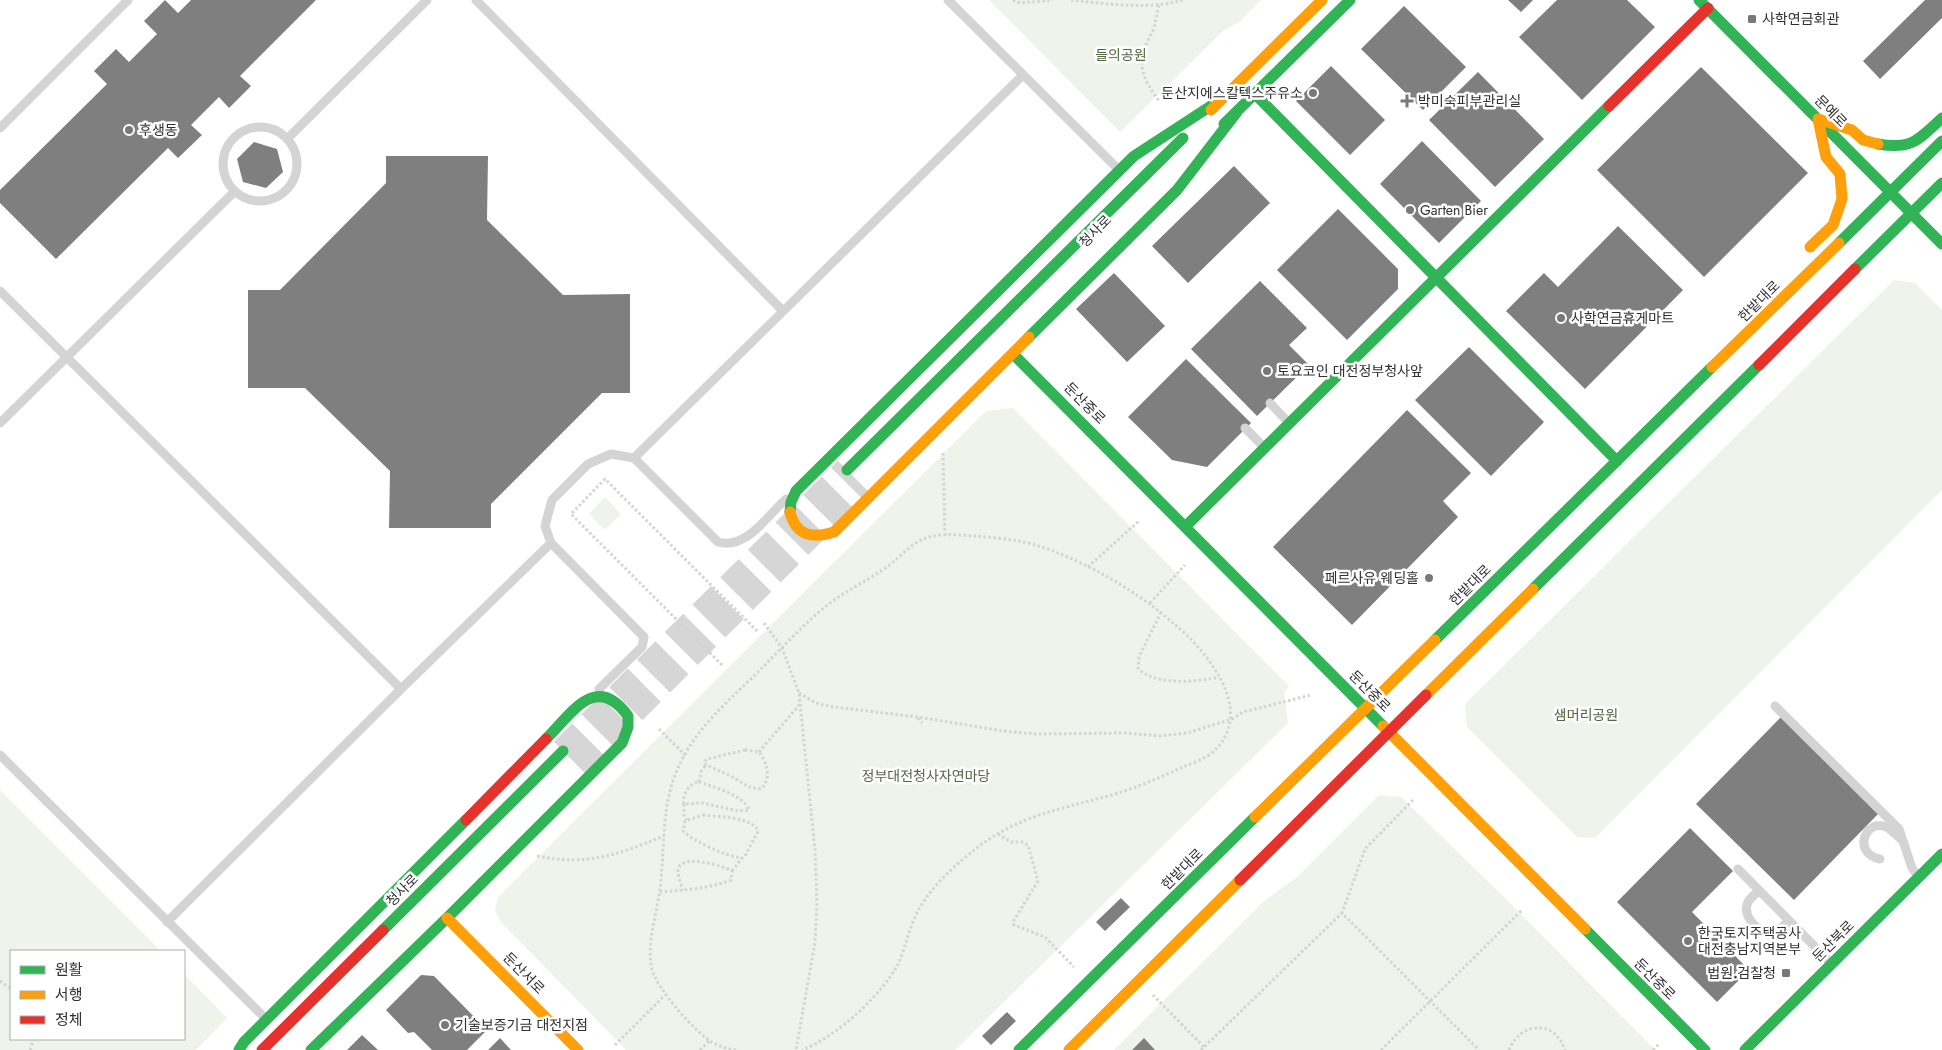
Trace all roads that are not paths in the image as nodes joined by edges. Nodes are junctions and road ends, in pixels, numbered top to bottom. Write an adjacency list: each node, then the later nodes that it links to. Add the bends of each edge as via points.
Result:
1 (128, 0): 14 (lane)
2 (427, 0): 15 (lane)
3 (476, 0): 27 (lane)
4 (948, 0): 8 (lane)
5 (1322, 0): 10 (street, 청사로)
6 (1350, 0): 9 (street)
7 (1704, 4): 13 (street, 문예로); 25 (street)
8 (1022, 75): 17 (lane); 27 (lane)
9 (1255, 94): 11 (street); 25 (street)
10 (1223, 98): 17 (street, via 1134,156); 37 (street, 청사로)
11 (1237, 112): 18 (street); 28 (street, via 1177,190)
12 (1942, 118): 13 (street, via 1909,145 1893,147 1862,140 1852,130)
13 (1818, 119): 21 (street, 문예로); 24 (street, via 1826,156 1840,174 1842,199 1833,225 1810,247)
14 (0, 128)
15 (287, 140): 20 (lane, via 297,162 296,173 286,191 272,199 256,201); 20 (lane, via 270,128 257,127 235,137 224,159 224,172)
16 (1942, 141): 21 (street, 한밭대로)
17 (1120, 171): 38 (street)
18 (1173, 175)
19 (1942, 183): 22 (street)
20 (235, 191): 29 (lane)
21 (1891, 192): 22 (street, 문예로); 24 (street, 한밭대로)
22 (1912, 213): 23 (street, 문예로); 45 (street)
23 (1942, 244)
24 (1810, 272): 36 (street, 한밭대로)
25 (1436, 278): 31 (street); 36 (street)
26 (0, 291): 29 (lane)
27 (783, 311): 35 (lane)
28 (1013, 354): 38 (street, via 834,532 817,537 800,532 794,525 789,508); 39 (street, 둔산중로)
29 (67, 358): 32 (lane); 41 (lane)
30 (1270, 403): 31 (lane)
31 (1289, 423): 34 (street)
32 (0, 424)
33 (1246, 428): 34 (lane)
34 (1264, 447): 39 (street)
35 (634, 458): 38 (lane, via 718,542 725,544 744,539); 40 (lane, via 611,454 588,464 552,500 545,526)
36 (1617, 462): 44 (street, 한밭대로)
37 (847, 470)
38 (796, 491)
39 (1186, 526): 44 (street, 둔산중로)
40 (551, 543): 41 (lane); 42 (lane, via 644,637 642,647 606,684)
41 (401, 689): 56 (lane)
42 (583, 702): 54 (street, via 590,697 609,696 628,716 627,735 622,743); 58 (street)
43 (1775, 706): 48 (lane, via 1890,819)
44 (1366, 708): 45 (street, 둔산중로); 63 (street, 한밭대로)
45 (1389, 732): 64 (street); 65 (street, 둔산중로)
46 (563, 751): 60 (street, 청사로)
47 (0, 755): 56 (lane)
48 (1902, 840): 50 (lane, via 1886,827 1871,829 1864,837 1864,847 1870,856); 52 (lane, via 1912,868)
49 (1942, 854): 52 (street, 둔산북로)
50 (1880, 859)
51 (1738, 869): 53 (lane)
52 (1919, 877): 57 (street, 둔산북로)
53 (1759, 890): 55 (lane); 55 (lane, via 1748,902 1746,911 1756,927 1766,933 1776,932)
54 (447, 918): 61 (street); 62 (street, 둔산서로)
55 (1790, 921): 57 (lane)
56 (167, 922): 58 (lane)
57 (1832, 964): 66 (street, 둔산북로)
58 (266, 1020): 59 (street)
59 (239, 1050)
60 (262, 1050)
61 (311, 1050)
62 (578, 1050)
63 (1019, 1050)
64 (1069, 1050)
65 (1705, 1050)
66 (1745, 1050)

